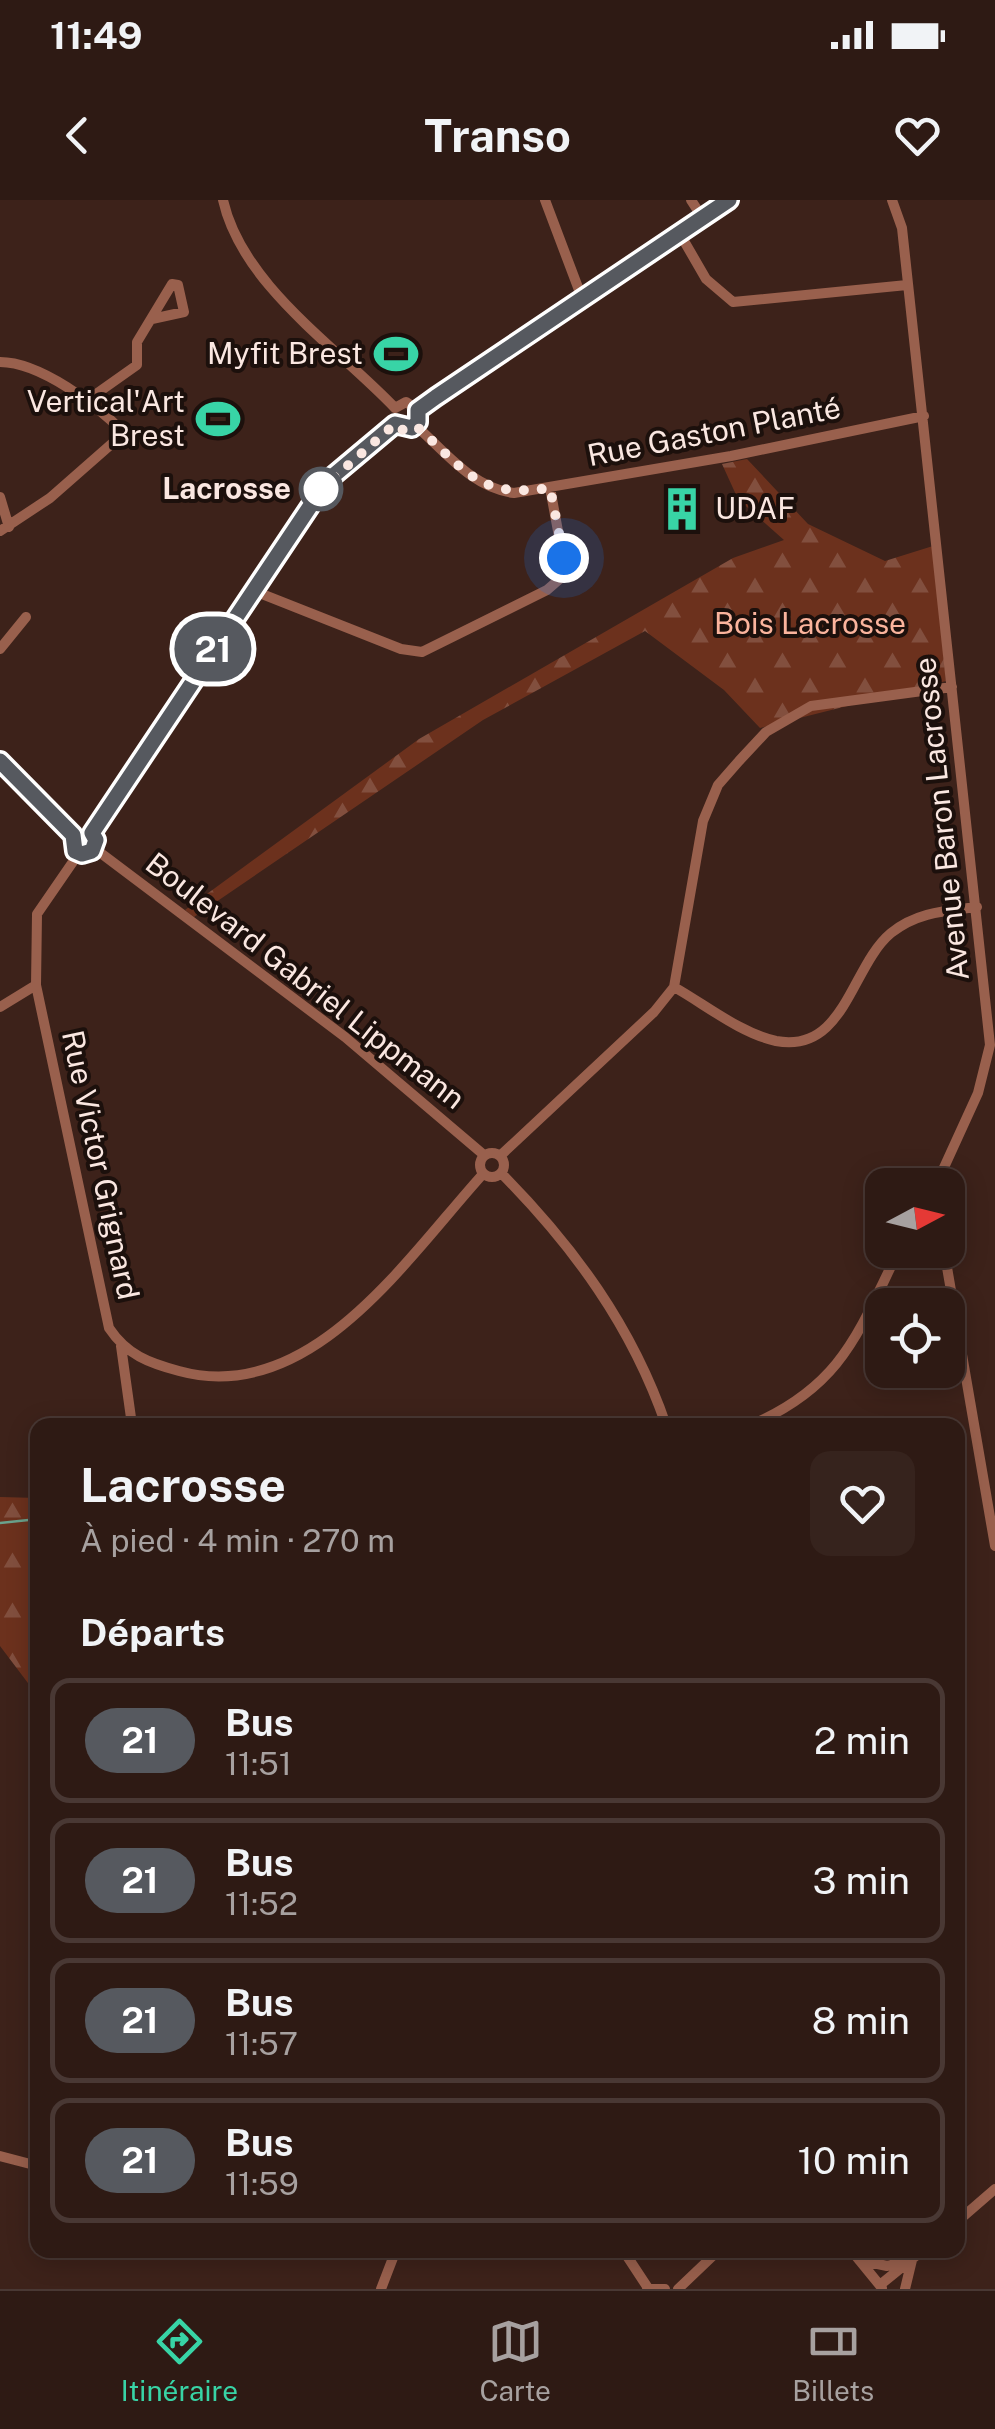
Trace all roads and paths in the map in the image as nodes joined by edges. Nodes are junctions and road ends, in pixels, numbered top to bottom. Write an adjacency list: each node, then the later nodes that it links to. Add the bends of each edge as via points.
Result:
1 (222, 200): 13 (street, via 255,270)
2 (545, 200): 9 (street)
3 (691, 200): 6 (street)
4 (729, 200): 6 (street)
5 (892, 200): 8 (street, Avenue Baron Lacrosse)
6 (702, 217): 7 (street)
7 (680, 234): 8 (street, via 706,279 733,302); 9 (street)
8 (907, 285): 15 (street, Avenue Baron Lacrosse)
9 (582, 298): 14 (street)
10 (152, 319): 12 (street, via 138,342 137,365)
11 (0, 362): 12 (street, via 19,363)
12 (83, 396): 20 (street, via 124,433)
13 (396, 408): 14 (street, via 410,403); 16 (street)
14 (418, 410): 17 (street)
15 (924, 416): 18 (street, Rue Gaston Planté); 24 (street, Avenue Baron Lacrosse)
16 (395, 424): 17 (street, via 403,430); 21 (street, via 327,481)
17 (416, 426): 18 (street, Rue Gaston Planté, via 485,486 514,493)
18 (550, 488): 21 (street, via 562,577 430,650 400,648)
19 (0, 497): 20 (street)
20 (4, 530)
21 (252, 590): 26 (street)
22 (26, 617): 23 (street)
23 (0, 650)
24 (952, 687): 30 (street, Avenue Baron Lacrosse); 32 (street, via 811,706 766,732 739,761 718,785 703,822)
25 (0, 761): 27 (street)
26 (92, 833): 27 (street, via 82,829); 28 (street)
27 (73, 835): 29 (street)
28 (94, 848): 29 (street); 34 (street, Boulevard Gabriel Lippmann, via 345,1037)
29 (78, 854): 31 (street, Rue Victor Grignard, via 37,914)
30 (977, 907): 32 (street, via 923,914 891,933 832,1022 810,1040 778,1041 750,1031); 36 (street, Avenue Baron Lacrosse, via 990,1045 978,1093)
31 (36, 985): 33 (street); 41 (street, Rue Victor Grignard, via 109,1328)
32 (674, 987): 35 (street)
33 (0, 1007)
34 (484, 1156): 35 (street); 38 (street)
35 (500, 1156): 37 (street)
36 (944, 1168)
37 (502, 1172): 38 (street); 43 (street, via 593,1279 638,1354)
38 (483, 1174): 41 (street, Rue Victor Grignard, via 332,1338 257,1374 209,1380 146,1362)
39 (890, 1268): 44 (street, via 840,1362 798,1403)
40 (947, 1268): 45 (street)
41 (121, 1346): 42 (street)
42 (131, 1418)
43 (663, 1418)
44 (767, 1418)
45 (995, 1546)
46 (0, 2156): 47 (street)
47 (30, 2164)
48 (995, 2189): 49 (street)
49 (965, 2214)
50 (393, 2258): 58 (street)
51 (629, 2258): 56 (street)
52 (711, 2258): 60 (street)
53 (912, 2259): 54 (street, via 887,2266); 55 (street); 57 (street)
54 (860, 2260): 57 (street)
55 (906, 2284): 57 (street)
56 (648, 2288): 59 (street)
57 (885, 2288)
58 (381, 2289)
59 (665, 2289)
60 (678, 2289)

